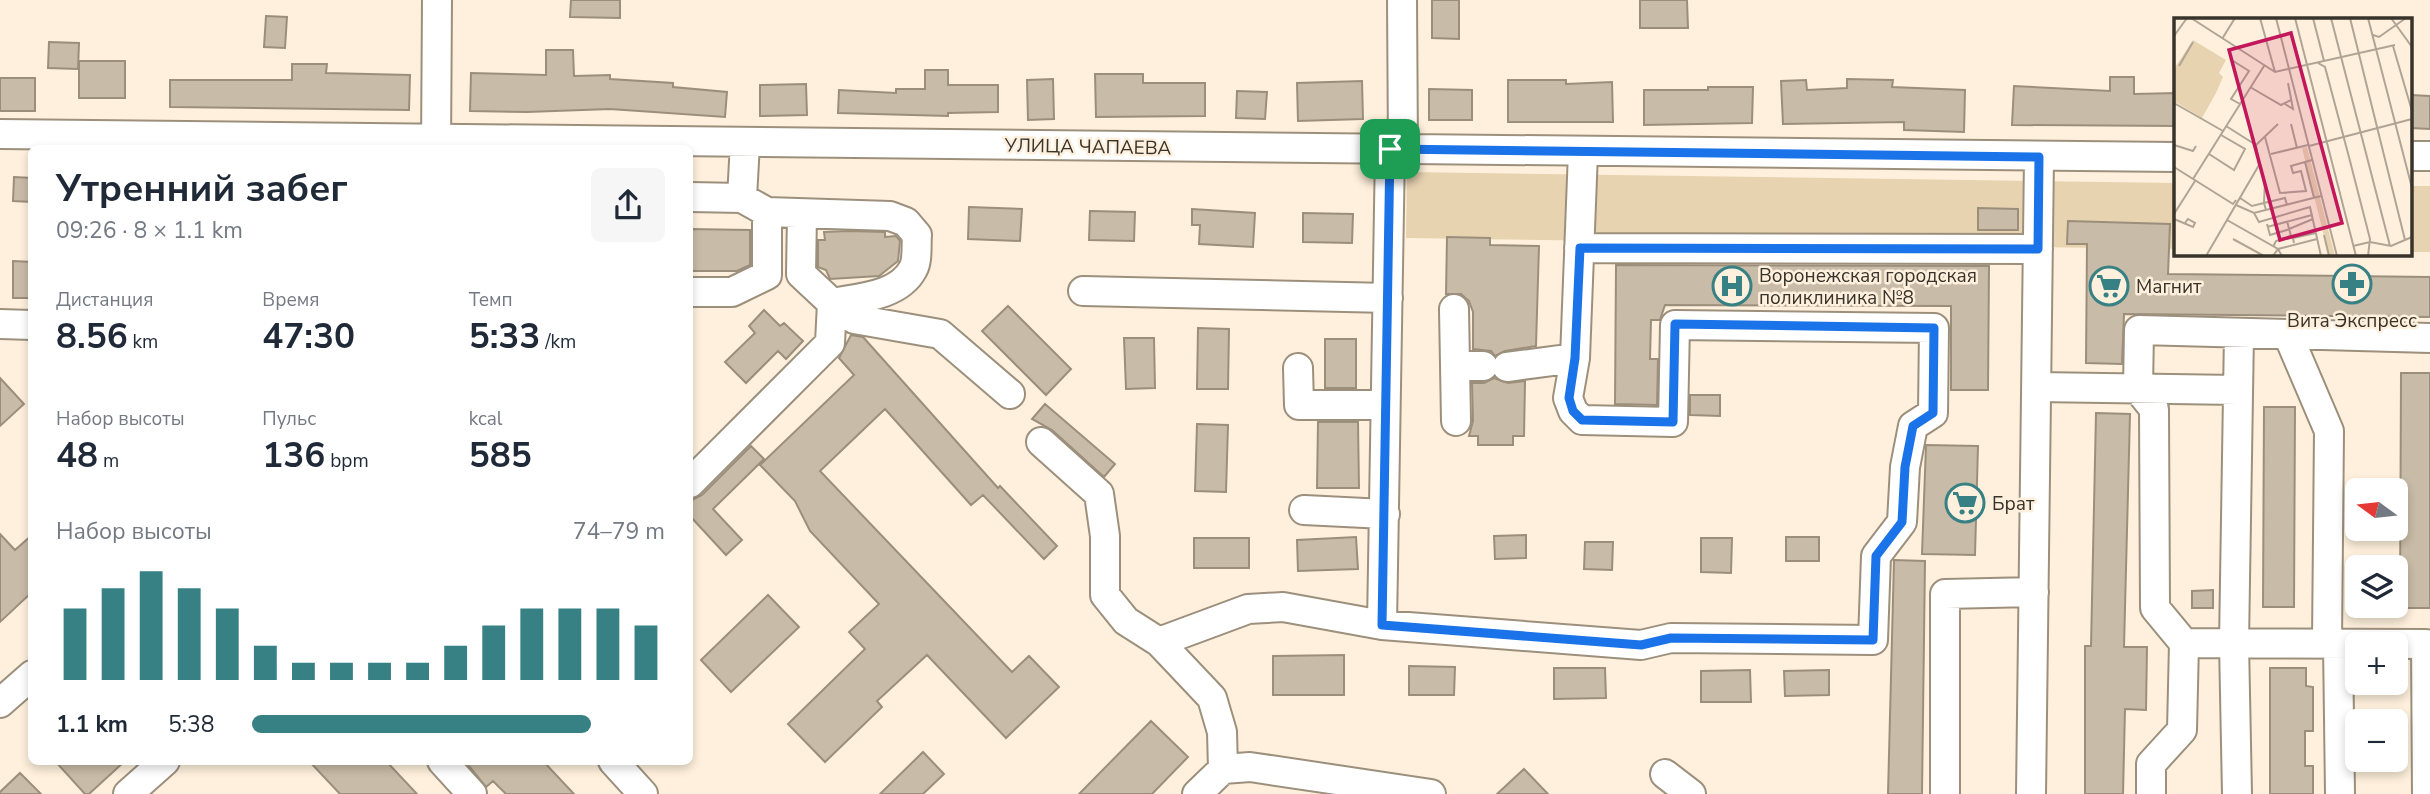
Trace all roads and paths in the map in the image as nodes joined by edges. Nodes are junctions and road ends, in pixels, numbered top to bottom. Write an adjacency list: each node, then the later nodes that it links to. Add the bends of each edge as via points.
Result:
1 (437, 0): 4 (street)
2 (1402, 0): 8 (street)
3 (0, 134): 4 (street, УЛИЦА ЧАПАЕВА)
4 (437, 143): 6 (street, УЛИЦА ЧАПАЕВА)
5 (745, 143): 7 (street, УЛИЦА ЧАПАЕВА); 8 (street, УЛИЦА ЧАПАЕВА); 15 (street)
6 (536, 145)
7 (639, 145)
8 (1397, 149): 9 (street, УЛИЦА ЧАПАЕВА); 22 (street)
9 (1583, 152): 12 (street, УЛИЦА ЧАПАЕВА); 18 (street)
10 (2412, 156): 11 (street)
11 (2430, 156)
12 (2039, 157): 13 (street, УЛИЦА ЧАПАЕВА); 19 (street)
13 (2174, 157)
14 (693, 197): 15 (street)
15 (743, 198): 16 (street)
16 (767, 212): 17 (street); 21 (street, via 766,275 732,292)
17 (803, 214): 23 (street, via 801,274); 23 (street, via 890,216 906,222 917,235 914,267 901,283 873,295)
18 (1580, 248): 19 (street); 30 (street)
19 (2038, 249): 33 (street)
20 (1083, 291): 22 (street)
21 (693, 292)
22 (1388, 298): 37 (street)
23 (832, 303): 36 (street, via 854,319 940,334); 40 (street, via 830,344)
24 (1454, 309): 31 (street)
25 (0, 324): 26 (street)
26 (28, 325)
27 (2239, 333): 28 (street); 34 (street, via 2139,330); 35 (street)
28 (2288, 335): 29 (street); 48 (street, via 2329,430)
29 (2430, 338)
30 (1575, 358): 31 (street); 44 (street, via 1569,398 1582,420 1673,422 1675,324 1934,328 1933,413 1913,426 1902,522 1876,556 1873,640 1671,638 1641,645)
31 (1482, 366): 38 (street)
32 (1298, 368): 37 (street, via 1298,405)
33 (2037, 387): 34 (street); 43 (street)
34 (2138, 389): 35 (street); 46 (street, via 2154,408 2155,608)
35 (2238, 390): 47 (street)
36 (1010, 394)
37 (1385, 405): 42 (street)
38 (1456, 421)
39 (1041, 442): 45 (street, via 1098,494 1105,536 1105,595 1126,621)
40 (693, 480)
41 (1304, 510): 42 (street)
42 (1385, 514): 44 (street)
43 (2034, 592): 62 (street, via 1945,594); 63 (street)
44 (1382, 625): 45 (street, via 1283,607 1248,609)
45 (1159, 642): 54 (street, via 1212,698 1222,732)
46 (2184, 643): 47 (street); 64 (street, via 2182,730 2151,764)
47 (2234, 643): 48 (street); 65 (street)
48 (2332, 643): 66 (street); 67 (street, via 2426,644)
49 (28, 678): 50 (street)
50 (0, 703)
51 (161, 765): 56 (street)
52 (446, 765): 57 (street)
53 (617, 765): 58 (street)
54 (1223, 769): 59 (street); 60 (street, via 1250,767)
55 (1665, 774): 61 (street)
56 (128, 794)
57 (472, 794)
58 (643, 794)
59 (1197, 794)
60 (1431, 794)
61 (1691, 794)
62 (1945, 794)
63 (2031, 794)
64 (2151, 794)
65 (2237, 794)
66 (2340, 794)
67 (2427, 794)

